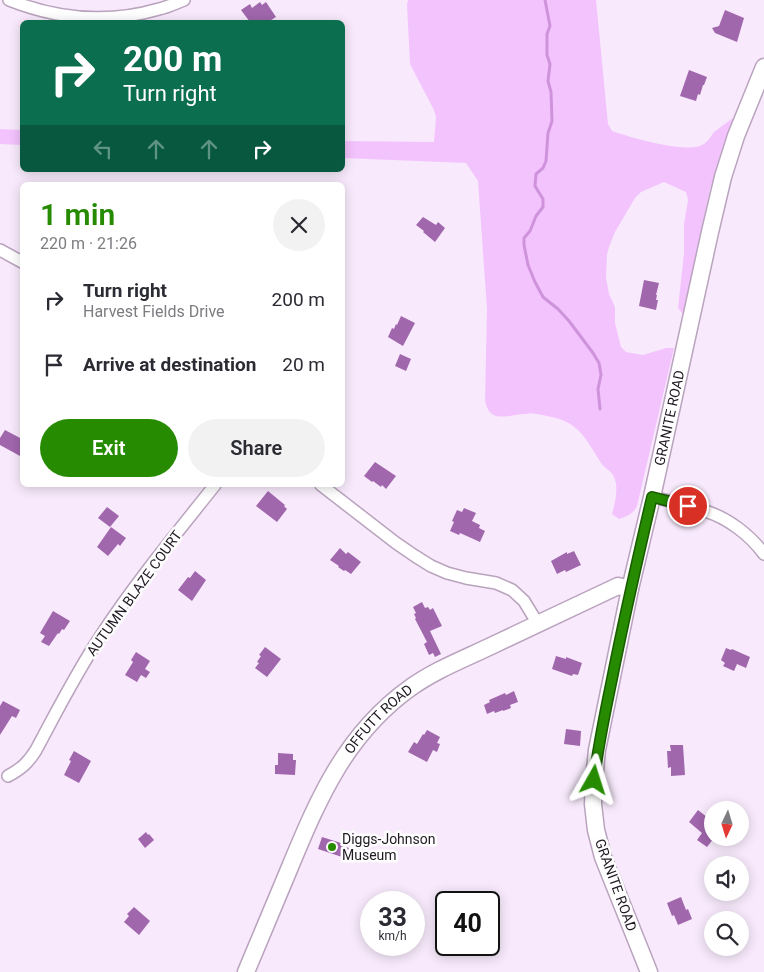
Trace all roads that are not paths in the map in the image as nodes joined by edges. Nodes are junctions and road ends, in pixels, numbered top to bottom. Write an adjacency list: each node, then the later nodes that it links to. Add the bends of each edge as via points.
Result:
1 (8, 0): 2 (street, via 49,13 89,18 137,14)
2 (184, 0)
3 (764, 67): 8 (street, GRANITE ROAD, via 723,177)
4 (0, 250): 5 (street)
5 (20, 261)
6 (212, 487): 12 (street, AUTUMN BLAZE COURT, via 102,633 33,756)
7 (324, 487): 11 (street, via 431,566 512,590 524,601)
8 (652, 497): 9 (street, via 706,511 723,519 748,537); 10 (street, GRANITE ROAD)
9 (764, 554)
10 (630, 589): 11 (street, OFFUTT ROAD, via 618,586); 14 (street, GRANITE ROAD, via 597,750 593,804 603,856)
11 (538, 624): 13 (street, OFFUTT ROAD, via 422,680 386,707 365,729 340,762 321,796)
12 (8, 776)
13 (246, 972)
14 (650, 972)

